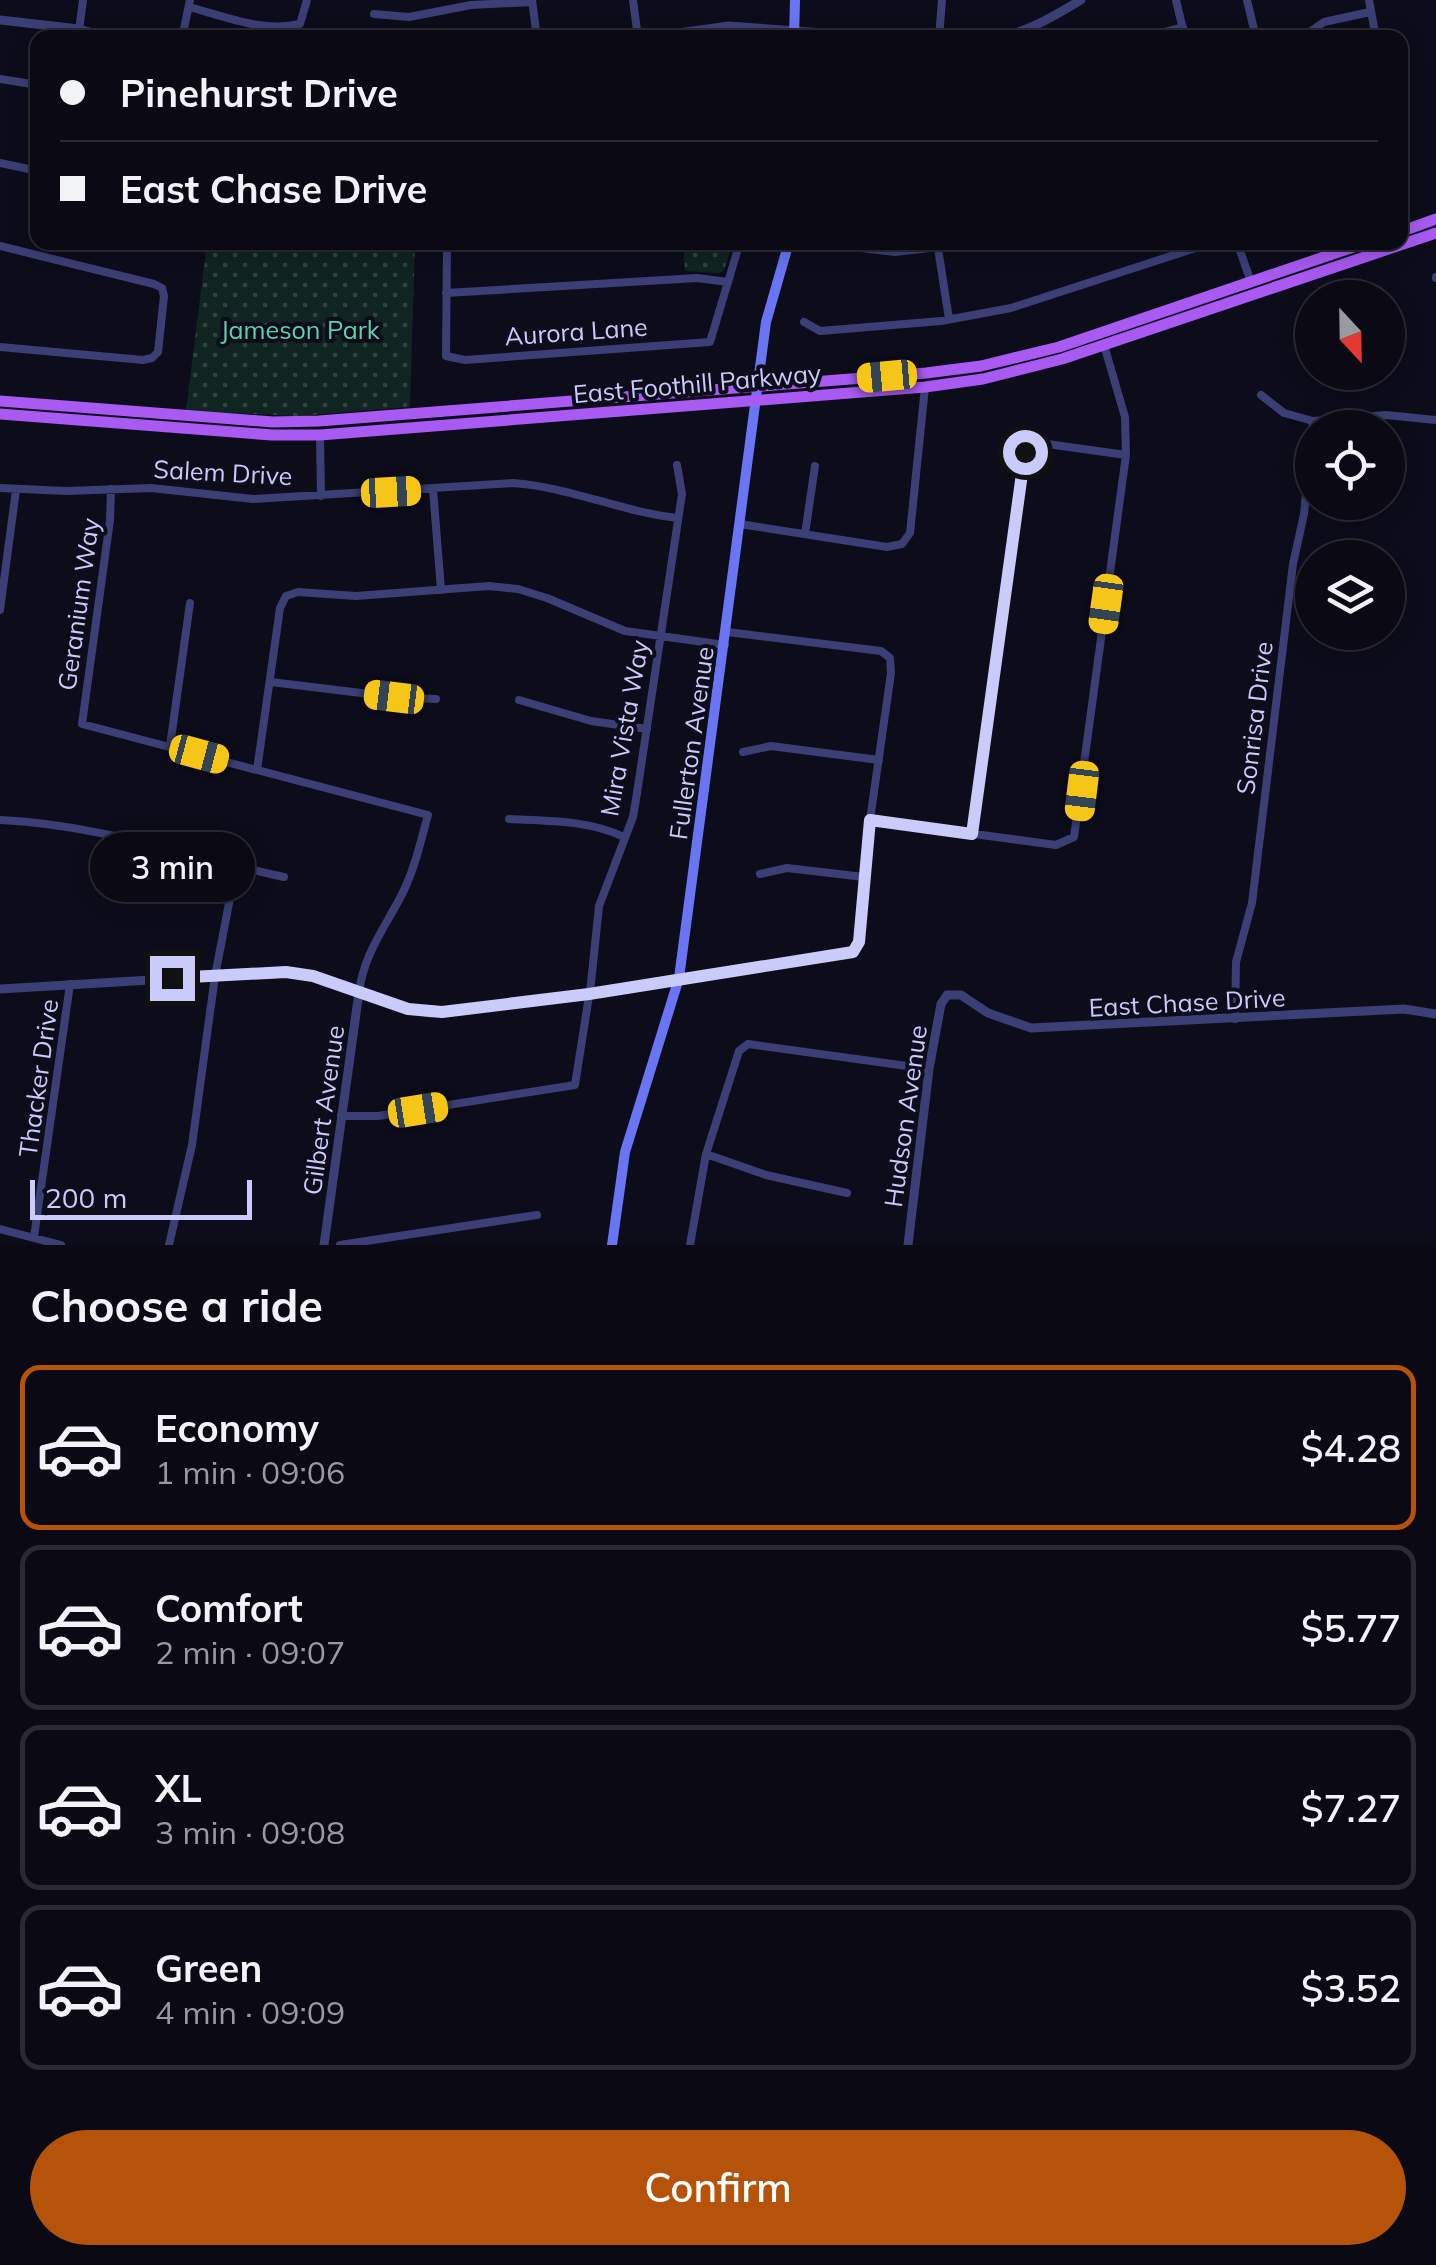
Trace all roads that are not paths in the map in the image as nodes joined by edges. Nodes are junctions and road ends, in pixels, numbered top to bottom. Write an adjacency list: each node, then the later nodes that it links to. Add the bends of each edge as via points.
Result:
1 (84, 0): 17 (street)
2 (307, 0): 11 (street, via 300,24 288,27 245,23)
3 (633, 0): 20 (street)
4 (795, 0): 23 (main road)
5 (942, 0): 24 (street)
6 (1082, 0): 25 (street)
7 (1176, 0): 15 (street)
8 (1247, 0): 28 (street)
9 (1368, 0): 12 (street)
10 (532, 1): 13 (street, via 409,17); 19 (street)
11 (189, 3): 18 (street)
12 (1370, 12): 29 (street); 30 (street)
13 (374, 14)
14 (0, 20): 16 (street)
15 (1183, 27): 26 (street); 27 (street)
16 (56, 30)
17 (79, 30)
18 (184, 30)
19 (535, 30)
20 (639, 30)
21 (700, 30): 22 (street)
22 (762, 30)
23 (794, 30)
24 (940, 30)
25 (1019, 30)
26 (1172, 30)
27 (1184, 30)
28 (1254, 30)
29 (1312, 30)
30 (1374, 30)
31 (0, 79): 32 (street)
32 (30, 84)
33 (0, 163): 34 (street)
34 (30, 169)
35 (1436, 219): 36 (main road)
36 (1408, 229)
37 (1436, 233): 38 (main road, East Foothill Parkway)
38 (1408, 242)
39 (0, 246): 56 (street, via 162,288 164,296 152,358)
40 (447, 250): 52 (street)
41 (738, 250): 50 (street)
42 (787, 250): 58 (main road, Fullerton Avenue, via 766,322)
43 (878, 250): 44 (street)
44 (907, 250)
45 (938, 250): 53 (street)
46 (1190, 250): 53 (street, via 1012,308)
47 (1240, 250): 51 (street)
48 (1344, 250): 51 (main road, East Foothill Parkway)
49 (1386, 250): 55 (main road, East Foothill Parkway)
50 (728, 282): 52 (street, via 697,278); 52 (street, Aurora Lane, via 710,342 466,360 446,356)
51 (1250, 282): 58 (main road, East Foothill Parkway, via 981,366)
52 (446, 293)
53 (949, 320): 54 (street, via 820,331)
54 (804, 322)
55 (1104, 345): 57 (main road, East Foothill Parkway, via 1023,370); 66 (street, via 1125,418)
56 (0, 347)
57 (925, 387): 58 (main road, East Foothill Parkway); 77 (street, via 908,539 896,547)
58 (756, 394): 60 (main road, East Foothill Parkway, via 319,422); 65 (main road, East Foothill Parkway); 76 (main road, Fullerton Avenue)
59 (1260, 395): 62 (street)
60 (0, 401)
61 (0, 414): 65 (main road, East Foothill Parkway)
62 (1295, 416)
63 (1405, 417): 64 (street)
64 (1436, 420)
65 (320, 435): 73 (street)
66 (1126, 454): 95 (street, via 1040,443 1022,460); 95 (street, via 1077,829 1069,842 1056,845)
67 (677, 465): 74 (street, Mira Vista Way)
68 (815, 466): 77 (street)
69 (0, 488): 71 (street, Salem Drive)
70 (111, 489): 71 (street, Salem Drive); 73 (street, Salem Drive); 88 (street, Geranium Way, via 82,724)
71 (16, 490): 80 (street)
72 (433, 490): 73 (street, Salem Drive); 74 (street, Salem Drive, via 540,485); 78 (street)
73 (321, 496)
74 (678, 518): 82 (street, Mira Vista Way)
75 (1303, 520): 109 (street, Sonrisa Drive, via 1252,903 1236,962)
76 (740, 524): 77 (street); 81 (main road, Fullerton Avenue)
77 (805, 534)
78 (441, 590): 82 (street, via 518,589 625,631); 84 (street, via 286,596)
79 (190, 603): 88 (street)
80 (0, 610)
81 (726, 632): 83 (main road, Fullerton Avenue); 90 (street, via 880,651 890,658)
82 (660, 635): 83 (street); 87 (street, Mira Vista Way)
83 (725, 645): 102 (main road, Fullerton Avenue)
84 (271, 682): 85 (street); 91 (street)
85 (436, 699)
86 (520, 700): 87 (street)
87 (646, 729): 96 (street, Mira Vista Way)
88 (170, 746): 91 (street)
89 (744, 752): 90 (street, via 772,746)
90 (879, 760): 94 (street)
91 (257, 770): 105 (street, Gilbert Avenue, via 428,815 416,862 362,970)
92 (509, 819): 96 (street, via 575,823)
93 (0, 820): 97 (street, via 118,836)
94 (870, 820): 95 (street); 100 (street)
95 (972, 834)
96 (624, 837): 106 (street, Mira Vista Way, via 599,906)
97 (236, 867): 99 (street); 101 (street)
98 (760, 874): 100 (street, via 787,868)
99 (284, 877)
100 (864, 878): 102 (street, via 853,952)
101 (215, 976): 103 (street); 105 (street, via 286,972); 118 (street, via 192,1144)
102 (679, 978): 106 (street); 121 (main road, Fullerton Avenue, via 625,1152)
103 (70, 984): 104 (street); 116 (street, Thacker Drive)
104 (0, 989)
105 (360, 992): 106 (street, via 431,1012); 111 (street, Gilbert Avenue)
106 (589, 994): 111 (street, Mira Vista Way, via 576,1085)
107 (948, 996): 109 (street, East Chase Drive, via 961,994 988,1013 1031,1028); 110 (street, Hudson Avenue)
108 (1436, 1014): 109 (street, East Chase Drive, via 1404,1009)
109 (1235, 1020)
110 (929, 1068): 112 (street, via 748,1044 739,1051); 123 (street, Hudson Avenue)
111 (342, 1116): 119 (street, Gilbert Avenue)
112 (706, 1154): 113 (street); 122 (street)
113 (848, 1192)
114 (537, 1215): 120 (street)
115 (0, 1229): 116 (street)
116 (34, 1236): 117 (street)
117 (61, 1245)
118 (169, 1245)
119 (324, 1245)
120 (340, 1245)
121 (612, 1245)
122 (690, 1245)
123 (908, 1245)

